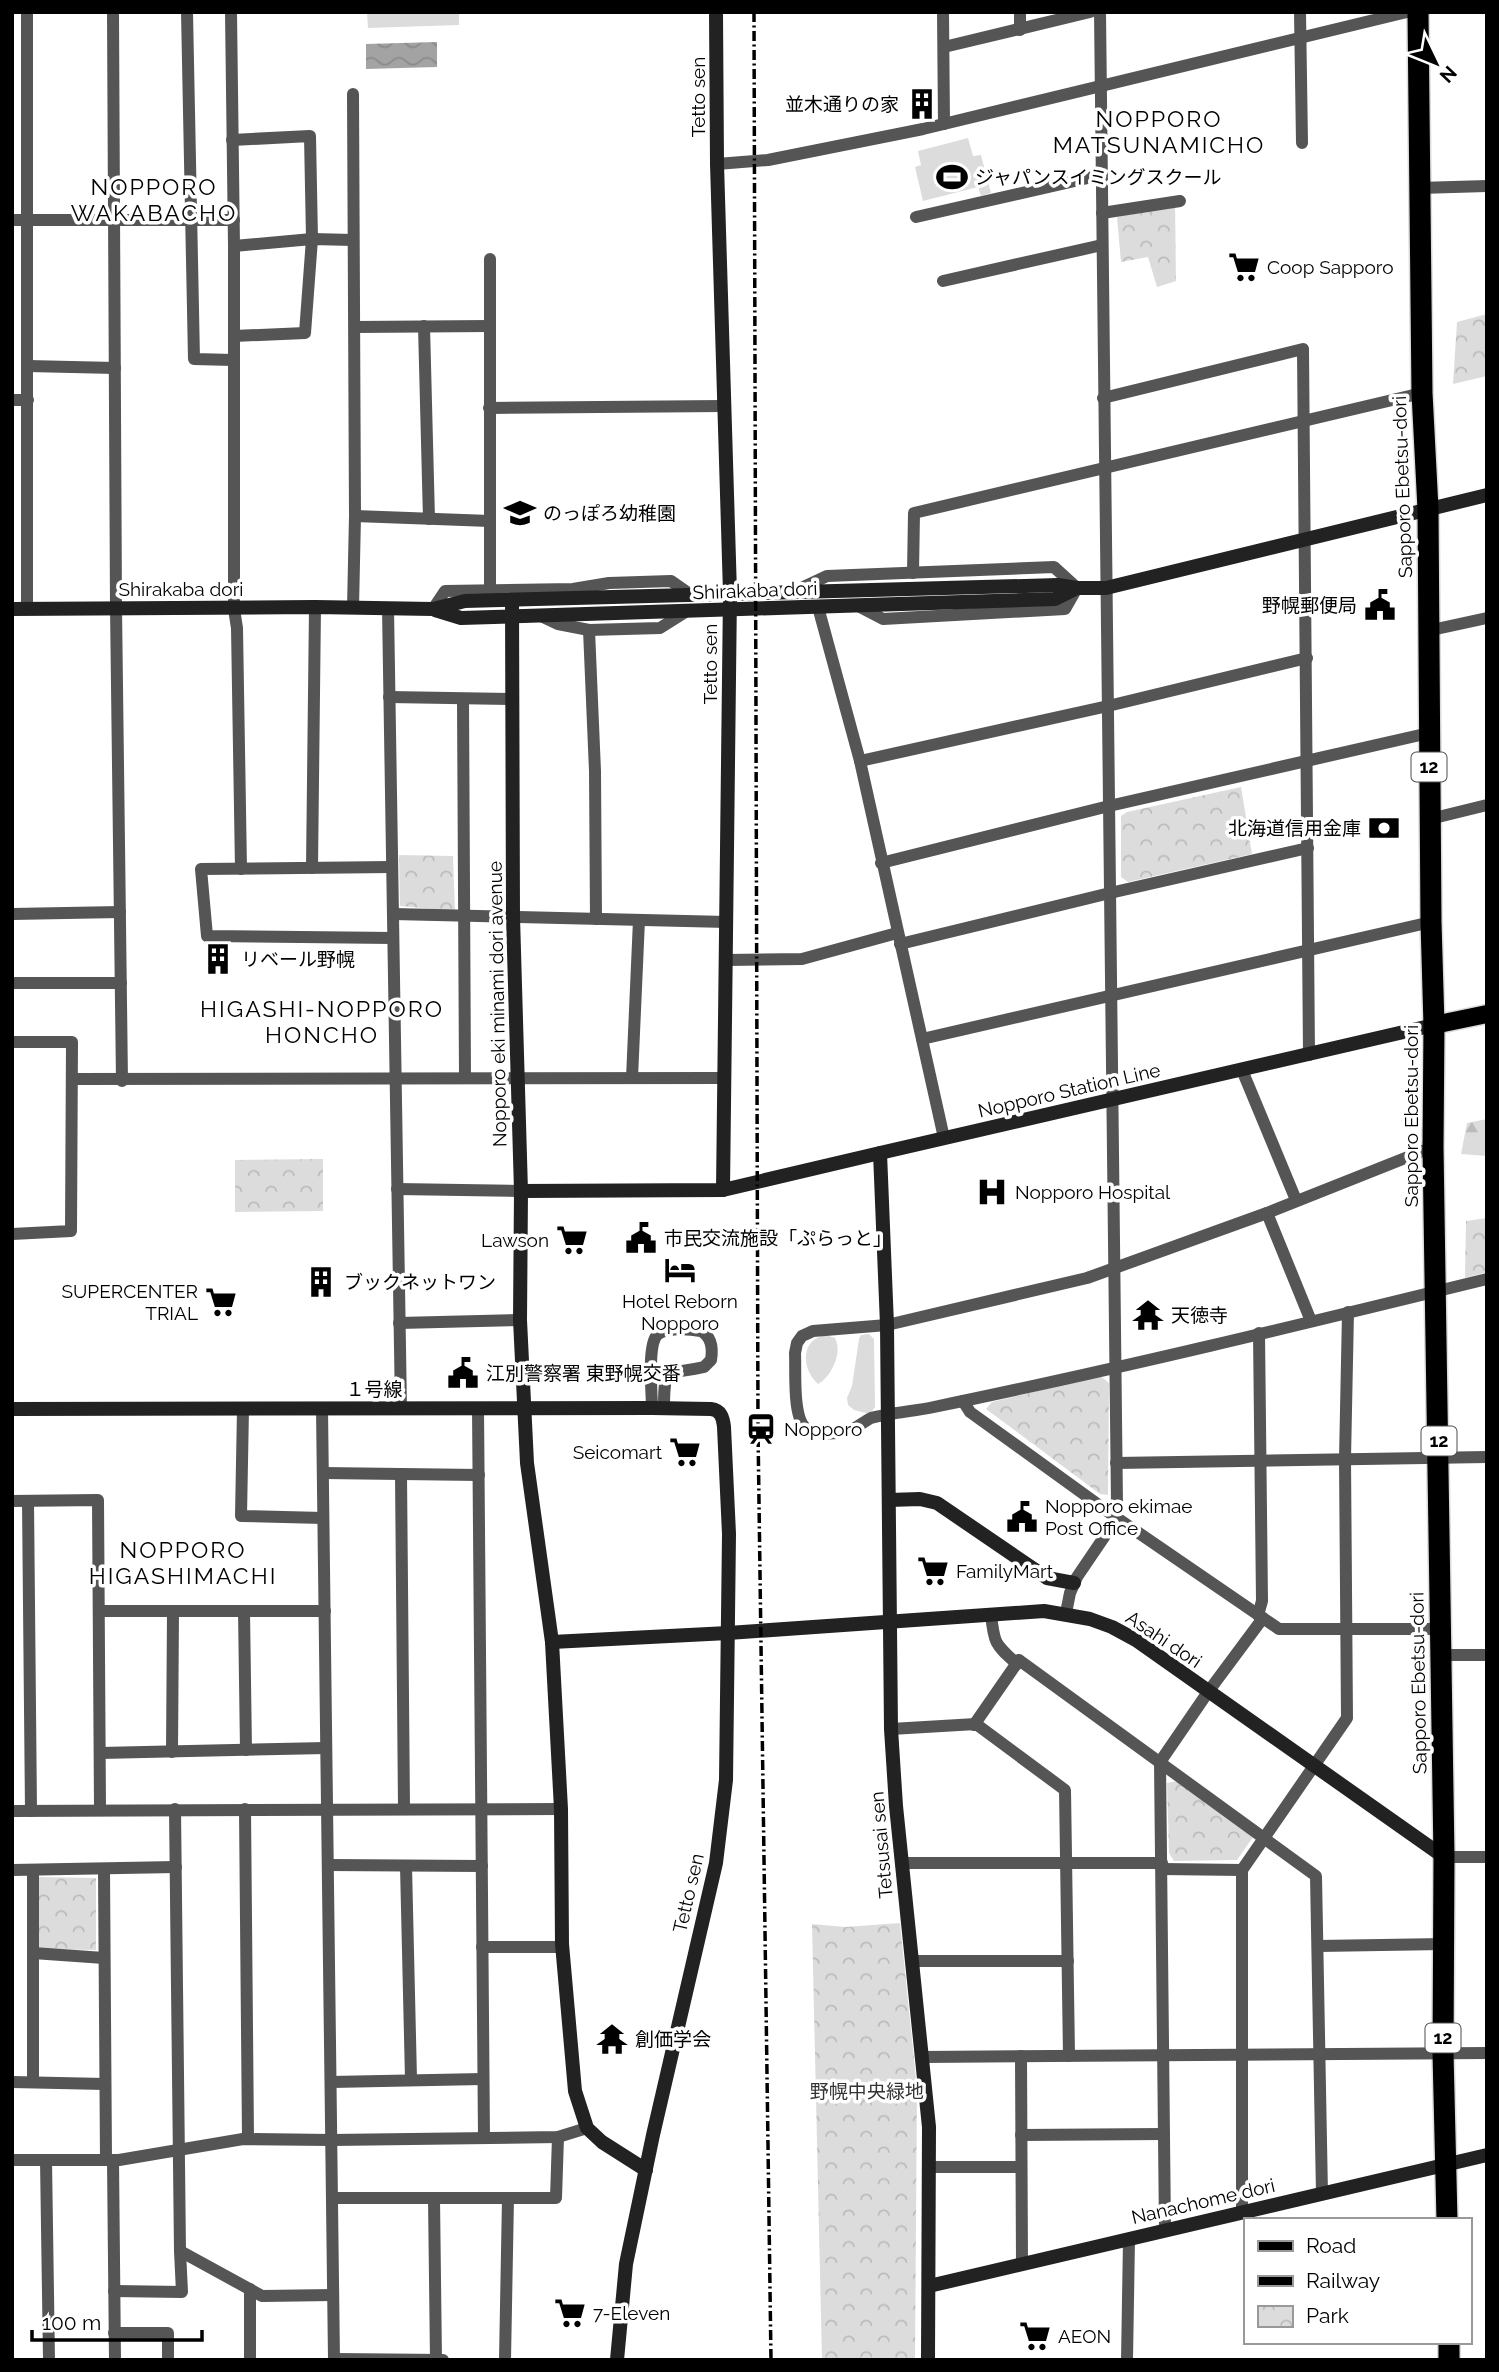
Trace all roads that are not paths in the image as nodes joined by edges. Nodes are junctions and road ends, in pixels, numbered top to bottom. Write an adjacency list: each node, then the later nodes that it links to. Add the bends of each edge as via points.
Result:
1 (27, 12): 29 (street)
2 (113, 12): 30 (street)
3 (187, 12): 31 (street)
4 (231, 12): 19 (street)
5 (716, 12): 21 (street, Tetto sen)
6 (943, 12): 15 (street)
7 (1020, 12): 13 (street)
8 (1090, 12): 13 (street)
9 (1100, 12): 16 (street)
10 (1300, 12): 14 (street)
11 (1407, 12): 14 (street)
12 (1418, 12): 24 (highway, Sapporo Ebetsu-dori / 12)
13 (1020, 30): 15 (street)
14 (1300, 37): 16 (street); 20 (street)
15 (944, 47): 18 (street)
16 (1100, 85): 18 (street); 22 (street)
17 (354, 94): 34 (street)
18 (944, 124): 21 (street, via 768,160)
19 (232, 140): 32 (street); 33 (street, via 310,136)
20 (1302, 143)
21 (717, 164): 50 (street, Tetto sen)
22 (1101, 175): 26 (street); 27 (street)
23 (1487, 186): 24 (street)
24 (1419, 188): 46 (highway, Sapporo Ebetsu-dori / 12)
25 (1180, 201): 26 (street)
26 (1102, 213): 35 (street)
27 (916, 217)
28 (12, 220): 29 (street)
29 (28, 220): 30 (street); 44 (street)
30 (114, 220): 31 (street); 45 (street)
31 (191, 220): 32 (street); 43 (street, via 194,359)
32 (234, 220): 36 (street)
33 (312, 239): 34 (street); 36 (street); 42 (street, via 305,333)
34 (353, 240): 40 (street)
35 (1102, 245): 38 (street); 47 (street)
36 (234, 246): 42 (street)
37 (490, 259): 41 (street)
38 (943, 281)
39 (424, 326): 40 (street); 41 (street); 57 (street)
40 (355, 327): 56 (street)
41 (490, 327): 51 (street)
42 (234, 336): 43 (street)
43 (233, 360): 74 (street)
44 (28, 366): 45 (street); 49 (street)
45 (115, 368): 68 (street)
46 (1422, 393): 52 (street); 55 (highway, Sapporo Ebetsu-dori / 12)
47 (1103, 398): 52 (street, via 1303,349); 53 (street)
48 (12, 400): 49 (street)
49 (28, 400): 71 (street)
50 (724, 406): 51 (street); 65 (street, Tetto sen)
51 (489, 408): 58 (street)
52 (1302, 421): 53 (street); 59 (street)
53 (1105, 468): 60 (street, via 914,513); 61 (street)
54 (1487, 495): 55 (street, Shirakaba dori)
55 (1428, 509): 59 (street, Shirakaba dori); 82 (highway, Sapporo Ebetsu-dori / 12)
56 (355, 516): 57 (street); 72 (street)
57 (429, 519): 58 (street)
58 (490, 521): 63 (street)
59 (1306, 539): 61 (street, Shirakaba dori); 83 (street)
60 (913, 573): 62 (street, via 1054,567); 64 (street, via 827,576)
61 (1106, 587): 62 (street, Shirakaba dori); 87 (street)
62 (1077, 588): 64 (street, Shirakaba dori); 70 (street, Shirakaba dori, via 1055,599)
63 (490, 589): 66 (street, via 573,589 671,581); 75 (street, via 445,591)
64 (795, 591): 65 (street, Shirakaba dori)
65 (730, 593): 66 (street, Shirakaba dori); 76 (street, Tetto sen)
66 (691, 594): 67 (street, Shirakaba dori)
67 (512, 600): 75 (street, Shirakaba dori, via 465,601); 79 (street, Nopporo eki minami dori avenue)
68 (116, 607): 71 (street, Shirakaba dori); 74 (street, Shirakaba dori); 100 (street)
69 (314, 607): 72 (street, Shirakaba dori); 74 (street, Shirakaba dori); 97 (street)
70 (818, 607): 76 (street, Shirakaba dori); 90 (street)
71 (20, 608)
72 (353, 608): 73 (street, Shirakaba dori)
73 (388, 608): 75 (street, Shirakaba dori); 84 (street)
74 (234, 609): 98 (street)
75 (433, 609): 79 (street, Shirakaba dori, via 461,618)
76 (730, 610): 77 (street, Shirakaba dori); 107 (street, Tetto sen)
77 (688, 611): 78 (street, Shirakaba dori); 81 (street, via 660,628)
78 (541, 616): 79 (street, Shirakaba dori); 81 (street)
79 (512, 617): 86 (street, Nopporo eki minami dori avenue)
80 (1487, 618): 82 (street)
81 (589, 630): 105 (street)
82 (1427, 631): 88 (highway, Sapporo Ebetsu-dori / 12)
83 (1307, 658): 87 (street); 89 (street)
84 (389, 698): 85 (street); 96 (street)
85 (463, 699): 86 (street); 103 (street)
86 (511, 699): 104 (street, Nopporo eki minami dori avenue)
87 (1108, 706): 90 (street); 92 (street)
88 (1429, 733): 89 (street); 93 (highway, Sapporo Ebetsu-dori / 12)
89 (1307, 760): 92 (street); 94 (street)
90 (860, 761): 95 (street)
91 (1487, 805): 93 (street)
92 (1109, 806): 95 (street); 99 (street)
93 (1430, 819): 108 (highway, Sapporo Ebetsu-dori / 12)
94 (1308, 848): 99 (street); 111 (street)
95 (881, 863): 110 (street)
96 (392, 867): 97 (street); 102 (street)
97 (312, 868): 98 (street)
98 (241, 869): 109 (street, via 201,869 207,936)
99 (1110, 893): 110 (street); 115 (street)
100 (120, 912): 101 (street); 114 (street)
101 (12, 914)
102 (393, 914): 103 (street); 109 (street)
103 (463, 915): 104 (street); 122 (street)
104 (513, 917): 105 (street); 123 (street, Nopporo eki minami dori avenue)
105 (596, 919): 106 (street)
106 (639, 920): 107 (street); 124 (street)
107 (727, 922): 112 (street, Tetto sen)
108 (1430, 922): 111 (street); 117 (highway, Sapporo Ebetsu-dori / 12)
109 (393, 938): 128 (street)
110 (899, 939): 112 (street, via 802,960); 118 (street)
111 (1308, 950): 115 (street); 120 (street)
112 (726, 960): 125 (street, Tetto sen)
113 (12, 983): 114 (street)
114 (121, 983): 127 (street)
115 (1111, 995): 118 (street); 129 (street)
116 (1487, 1014): 117 (main road)
117 (1434, 1025): 120 (street, Nopporo Station Line); 131 (highway, Sapporo Ebetsu-dori / 12)
118 (922, 1039): 130 (street)
119 (12, 1042): 126 (street, via 72,1042)
120 (1309, 1055): 121 (street, Nopporo Station Line)
121 (1242, 1070): 129 (street, Nopporo Station Line); 136 (street)
122 (465, 1078): 123 (street); 128 (street)
123 (518, 1078): 124 (street); 135 (street, Nopporo eki minami dori avenue)
124 (632, 1078): 125 (street)
125 (724, 1078): 134 (street, Tetto sen)
126 (72, 1079): 127 (street); 138 (street, via 71,1231)
127 (122, 1080): 128 (street)
128 (396, 1080): 133 (street)
129 (1112, 1100): 130 (street, Nopporo Station Line); 139 (street)
130 (944, 1138): 132 (street, Nopporo Station Line)
131 (1433, 1147): 136 (street); 141 (highway, Sapporo Ebetsu-dori / 12)
132 (880, 1153): 134 (street, Nopporo Station Line); 146 (street)
133 (397, 1189): 135 (street); 145 (street)
134 (723, 1190): 135 (street, Nopporo Station Line)
135 (521, 1191): 143 (street, Nopporo eki minami dori avenue)
136 (1296, 1200): 137 (street)
137 (1266, 1213): 139 (street); 144 (street)
138 (12, 1234)
139 (1114, 1267): 146 (street, via 1087,1278); 148 (street)
140 (1487, 1279): 141 (street)
141 (1436, 1292): 142 (street); 159 (highway, Sapporo Ebetsu-dori / 12)
142 (1348, 1312): 144 (street); 161 (street)
143 (520, 1320): 145 (street); 151 (street, Nopporo eki minami dori avenue)
144 (1311, 1321): 147 (street)
145 (399, 1323): 156 (street)
146 (887, 1325): 157 (street, Tetsusai sen); 157 (street, via 813,1331 802,1336 795,1353 797,1414 808,1430 837,1433)
147 (1259, 1333): 148 (street); 162 (street)
148 (1115, 1367): 149 (street); 163 (street)
149 (963, 1401): 157 (street); 170 (street, via 970,1412)
150 (478, 1408): 151 (street, １号線); 156 (street, １号線); 166 (street)
151 (525, 1408): 152 (street, １号線); 184 (street, Nopporo eki minami dori avenue, via 527,1463)
152 (658, 1408): 152 (street, via 652,1347 656,1337 665,1331 701,1331 712,1342 711,1360 704,1367 676,1370 667,1377); 158 (street, １号線, via 715,1409)
153 (12, 1409): 154 (street, １号線)
154 (243, 1409): 155 (street, １号線); 171 (street, via 241,1516)
155 (322, 1409): 156 (street, １号線); 164 (street)
156 (401, 1409)
157 (888, 1416): 167 (street, Tetsusai sen)
158 (724, 1427): 183 (street, Tetto sen)
159 (1438, 1457): 160 (street); 161 (street); 182 (highway, Sapporo Ebetsu-dori / 12)
160 (1487, 1457)
161 (1345, 1459): 162 (street); 181 (street)
162 (1261, 1461): 163 (street); 179 (street)
163 (1116, 1463): 170 (street)
164 (323, 1474): 165 (street); 171 (street)
165 (401, 1474): 166 (street); 199 (street)
166 (479, 1475): 200 (street)
167 (889, 1500): 172 (street, via 937,1503 1047,1578); 180 (street, Tetsusai sen)
168 (12, 1501): 169 (street)
169 (28, 1501): 173 (street, via 98,1500); 205 (street)
170 (1114, 1516): 172 (street); 179 (street)
171 (323, 1518): 176 (street)
172 (1074, 1583): 177 (street)
173 (99, 1611): 174 (street); 194 (street)
174 (173, 1611): 175 (street); 193 (street)
175 (244, 1611): 176 (street); 192 (street)
176 (325, 1611): 191 (street)
177 (1066, 1613): 178 (street, Asahi dori); 188 (street, Asahi dori, via 1136,1640)
178 (991, 1614): 180 (street, Asahi dori); 187 (street, via 993,1638)
179 (1261, 1616): 181 (street, via 1279,1629); 188 (street)
180 (890, 1623): 183 (street, Asahi dori); 190 (street, Tetsusai sen)
181 (1345, 1629): 182 (street); 196 (street, via 1347,1718)
182 (1440, 1629): 185 (highway, Sapporo Ebetsu-dori / 12)
183 (727, 1633): 184 (street, Asahi dori); 257 (street, Tetto sen, via 726,1780 716,1863)
184 (552, 1642): 203 (street, Nopporo eki minami dori avenue)
185 (1440, 1655): 186 (street); 207 (highway, Sapporo Ebetsu-dori / 12)
186 (1487, 1655)
187 (1017, 1664): 189 (street); 195 (street, via 1019,1660)
188 (1208, 1692): 195 (street); 196 (street, Asahi dori)
189 (974, 1725): 190 (street); 210 (street, via 1065,1790)
190 (891, 1729): 209 (street, Tetsusai sen)
191 (327, 1748): 192 (street); 198 (street)
192 (246, 1750): 193 (street)
193 (172, 1752): 194 (street)
194 (100, 1753): 201 (street)
195 (1160, 1762): 206 (street); 214 (street)
196 (1314, 1767): 206 (street); 207 (street, Asahi dori)
197 (245, 1808): 198 (street); 202 (street); 247 (street)
198 (327, 1808): 199 (street); 211 (street)
199 (404, 1808): 200 (street)
200 (481, 1808): 203 (street); 213 (street)
201 (100, 1809): 202 (street); 205 (street)
202 (175, 1809): 215 (street)
203 (561, 1809): 223 (street, Nopporo eki minami dori avenue)
204 (12, 1811): 205 (street)
205 (31, 1811)
206 (1265, 1837): 219 (street); 221 (street, via 1316,1875)
207 (1444, 1857): 208 (street); 220 (highway, Sapporo Ebetsu-dori / 12)
208 (1487, 1857)
209 (902, 1863): 210 (street); 226 (street, Tetsusai sen)
210 (1067, 1863): 214 (street); 227 (street)
211 (328, 1865): 212 (street); 240 (street)
212 (406, 1866): 213 (street); 236 (street)
213 (482, 1866): 222 (street)
214 (1162, 1866): 219 (street); 232 (street)
215 (176, 1867): 216 (street); 249 (street)
216 (104, 1869): 218 (street); 225 (street)
217 (12, 1870): 218 (street)
218 (33, 1870): 224 (street)
219 (1242, 1870): 230 (street)
220 (1444, 1944): 221 (street); 228 (highway, Sapporo Ebetsu-dori / 12)
221 (1318, 1946): 231 (street)
222 (482, 1947): 223 (street); 237 (street)
223 (562, 1947): 242 (street, Nopporo eki minami dori avenue, via 575,2091)
224 (33, 1953): 225 (street); 239 (street)
225 (104, 1958): 241 (street)
226 (912, 1961): 227 (street); 235 (street, Tetsusai sen)
227 (1068, 1961): 234 (street)
228 (1443, 2053): 229 (street); 231 (street); 254 (highway, Sapporo Ebetsu-dori / 12)
229 (1487, 2053)
230 (1244, 2054): 231 (street); 232 (street); 262 (street)
231 (1321, 2054): 258 (street)
232 (1164, 2055): 234 (street); 243 (street)
233 (1021, 2056): 234 (street); 235 (street); 244 (street)
234 (1069, 2056)
235 (922, 2057): 255 (street, Tetsusai sen)
236 (411, 2079): 237 (street); 240 (street)
237 (483, 2079): 246 (street)
238 (12, 2082): 239 (street)
239 (33, 2082): 241 (street)
240 (331, 2082): 248 (street)
241 (105, 2084): 252 (street)
242 (587, 2128): 245 (street); 257 (street)
243 (1164, 2134): 244 (street); 264 (street)
244 (1021, 2135): 256 (street)
245 (558, 2137): 246 (street); 261 (street, via 556,2198)
246 (484, 2138): 248 (street)
247 (248, 2139): 248 (street); 249 (street)
248 (331, 2140): 259 (street)
249 (178, 2150): 252 (street); 266 (street)
250 (1487, 2155): 254 (street, Nanachome dori)
251 (46, 2160): 252 (street); 253 (street); 274 (street)
252 (109, 2160): 270 (street)
253 (12, 2161)
254 (1446, 2165): 258 (street, Nanachome dori); 263 (highway, Sapporo Ebetsu-dori / 12)
255 (929, 2167): 256 (street); 268 (street, Tetsusai sen)
256 (1021, 2167): 267 (street)
257 (646, 2170): 281 (street, Tetto sen, via 626,2264)
258 (1322, 2194): 262 (street, Nanachome dori)
259 (332, 2198): 260 (street); 271 (street)
260 (434, 2198): 261 (street); 278 (street)
261 (508, 2198): 280 (street)
262 (1242, 2211): 264 (street, Nanachome dori)
263 (1447, 2218)
264 (1165, 2230): 265 (street, Nanachome dori)
265 (1129, 2239): 267 (street, Nanachome dori); 283 (street)
266 (180, 2251): 269 (street); 270 (street, via 182,2292)
267 (1022, 2264): 268 (street, Nanachome dori)
268 (929, 2286): 282 (street, Tetsusai sen)
269 (250, 2289): 271 (street, via 262,2296); 277 (street)
270 (114, 2291): 272 (street)
271 (333, 2295): 273 (street)
272 (114, 2333): 275 (street); 276 (street, via 168,2333)
273 (334, 2359): 278 (street)
274 (49, 2360)
275 (115, 2360)
276 (168, 2360)
277 (250, 2360)
278 (436, 2360): 279 (street)
279 (443, 2360)
280 (505, 2360)
281 (617, 2360)
282 (928, 2360)
283 (1127, 2360)

